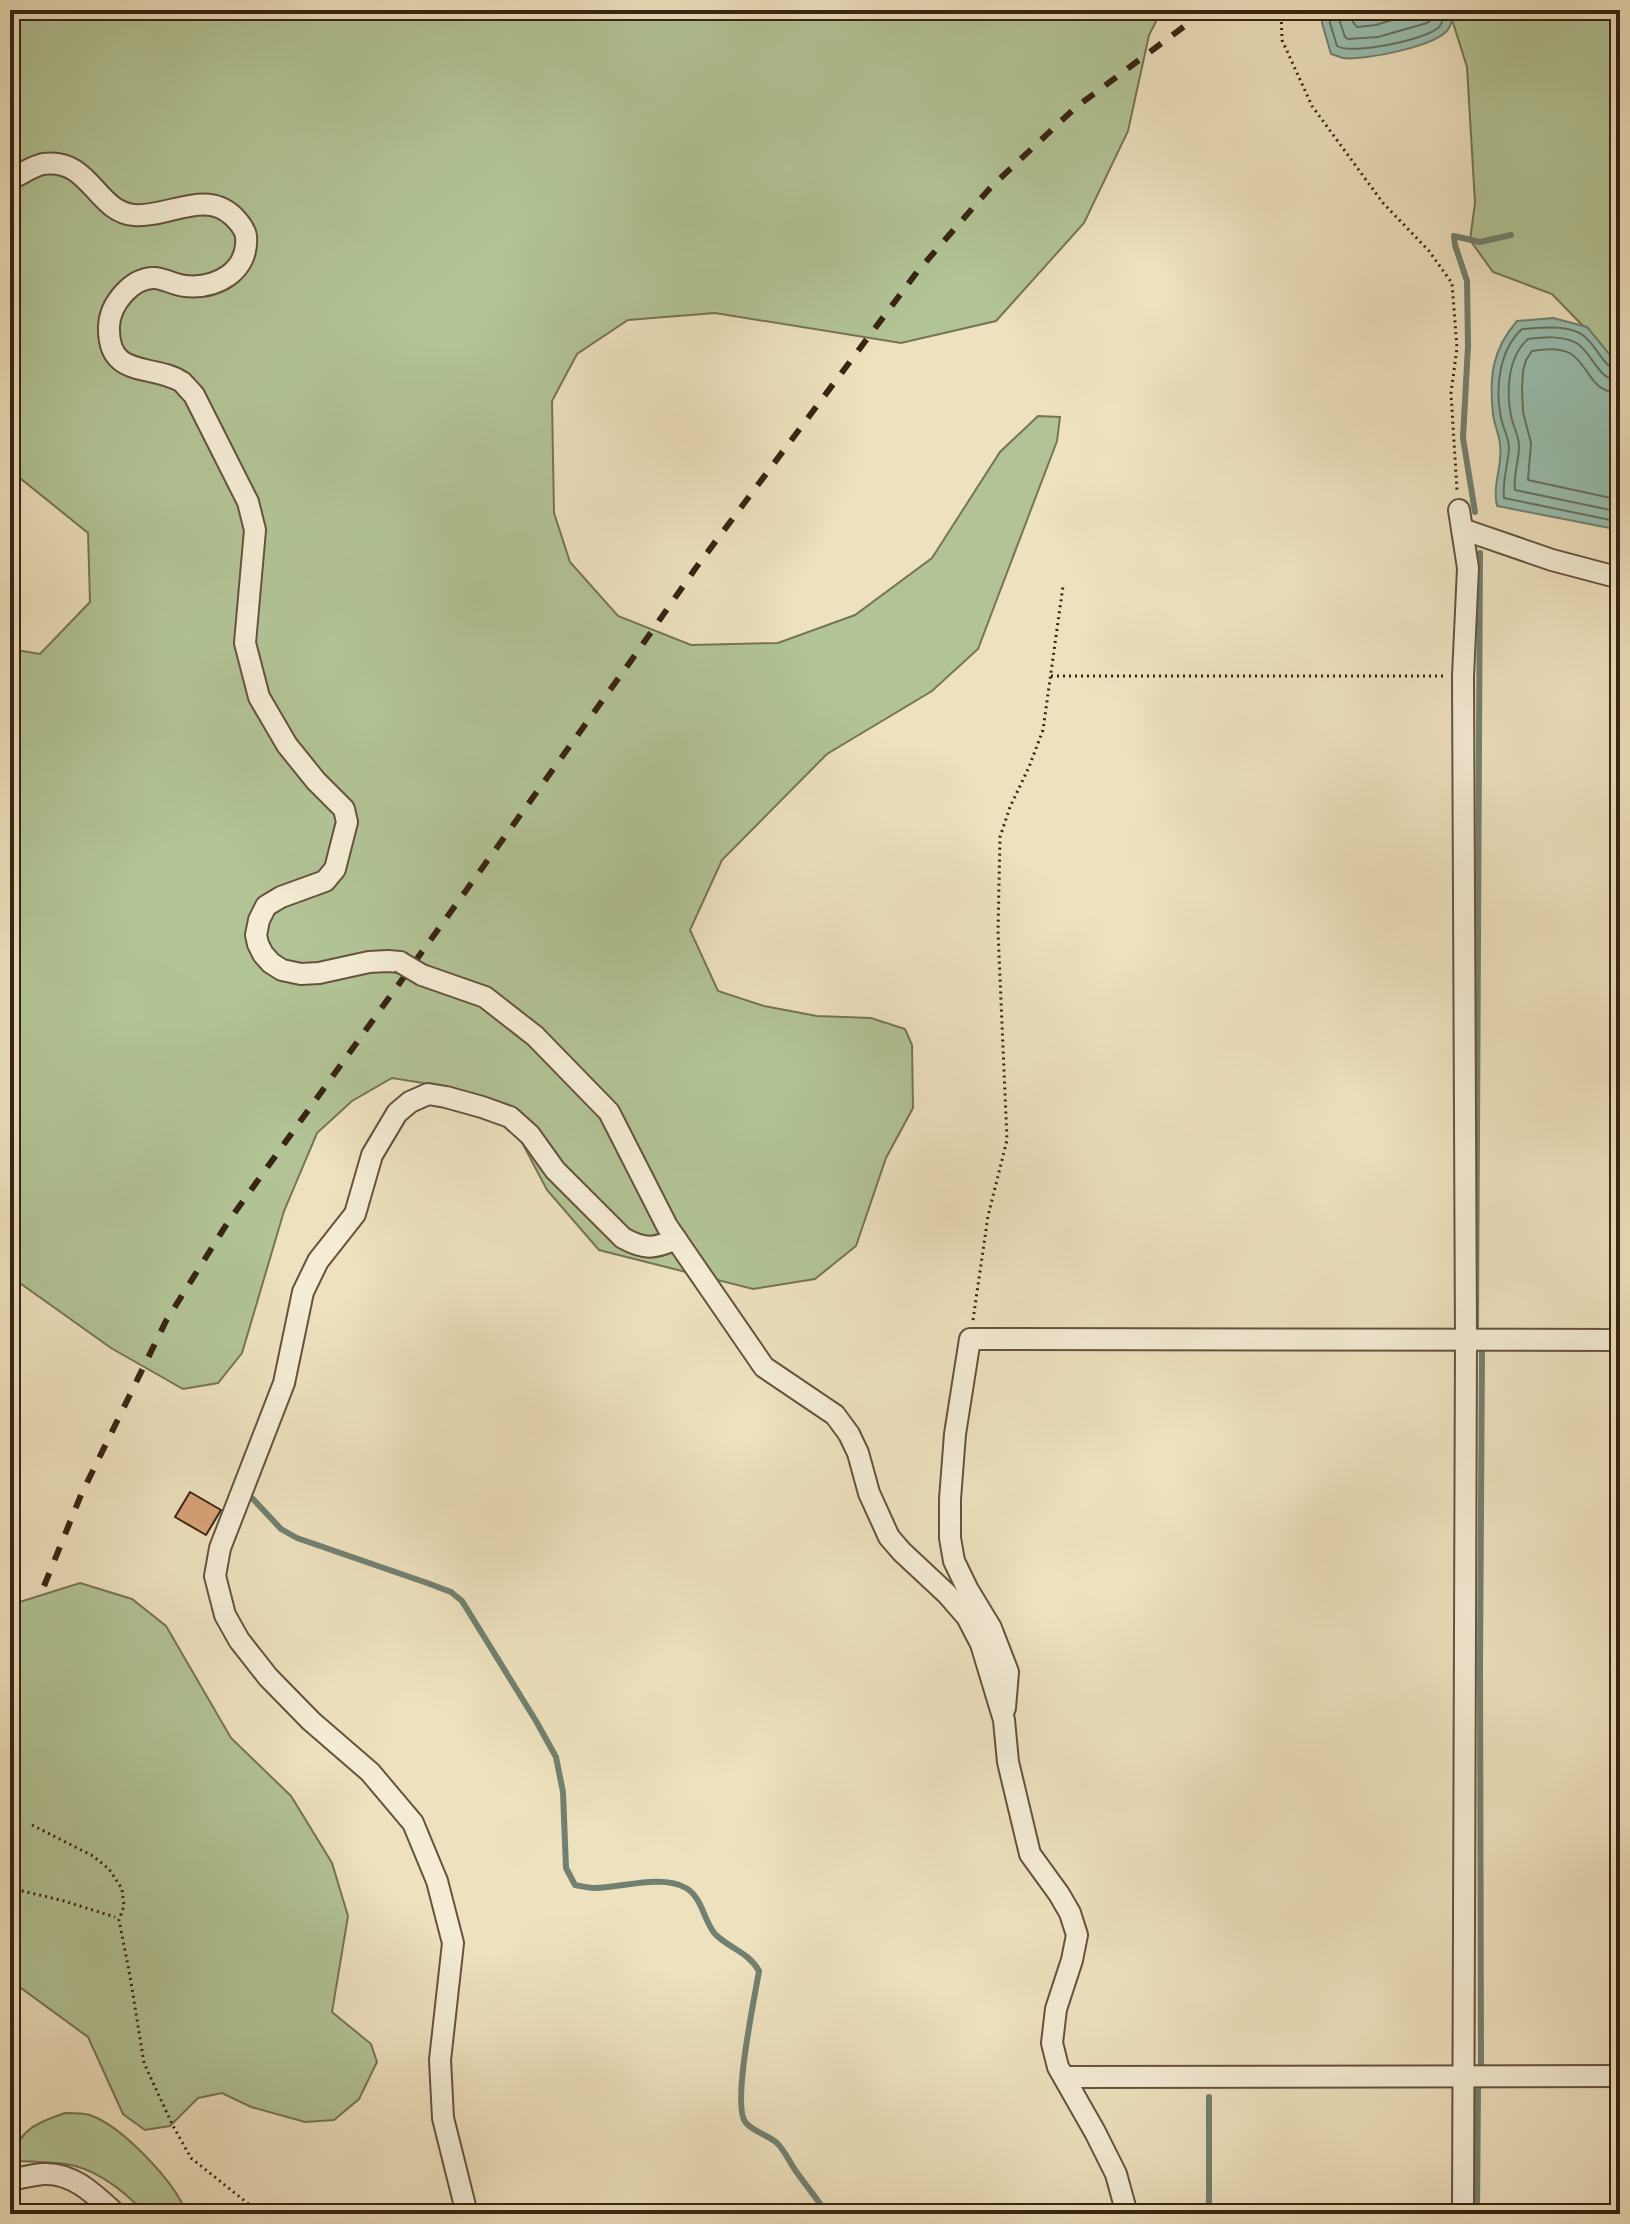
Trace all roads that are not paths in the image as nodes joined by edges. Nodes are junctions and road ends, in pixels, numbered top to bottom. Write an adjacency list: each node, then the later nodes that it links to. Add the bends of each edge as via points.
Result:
1 (10, 179): 3 (street, bridge, via 39,165 70,166 114,207 132,215 208,205 225,209 246,234 244,255 217,284 185,286 153,278 130,286 115,304 108,325 112,349 123,363 181,382 194,395 235,475 255,530 245,643 259,697 287,745 344,809 347,822 335,869 325,881 266,906 256,935 263,954 282,970 301,974 400,962 485,997 535,1036 609,1112)
2 (1620, 578): 4 (street, via 1552,560 1460,520 1468,568 1463,676)
3 (676, 1239): 6 (street, via 764,1367 835,1415 849,1434 889,1537 967,1617 981,1644); 12 (street, via 650,1247 623,1238 510,1117 428,1094 410,1102 397,1113 372,1155 355,1214 318,1261 303,1292 284,1383 220,1548 215,1576 225,1615 239,1640 268,1677 370,1772 413,1823 437,1881 453,1943 440,2060 443,2118)
4 (1466, 1340): 5 (street); 6 (street, via 970,1339 955,1434 950,1538 954,1561 1008,1672); 7 (street)
5 (1620, 1340)
6 (1004, 1720): 9 (street, via 1008,1762 1030,1854 1059,1894 1077,1935 1052,2043)
7 (1464, 2076): 8 (street); 9 (street); 14 (street)
8 (1620, 2076)
9 (1064, 2077): 13 (street, via 1116,2174)
10 (10, 2180): 11 (street, via 45,2174 66,2177)
11 (116, 2214)
12 (467, 2214)
13 (1127, 2214)
14 (1463, 2214)

